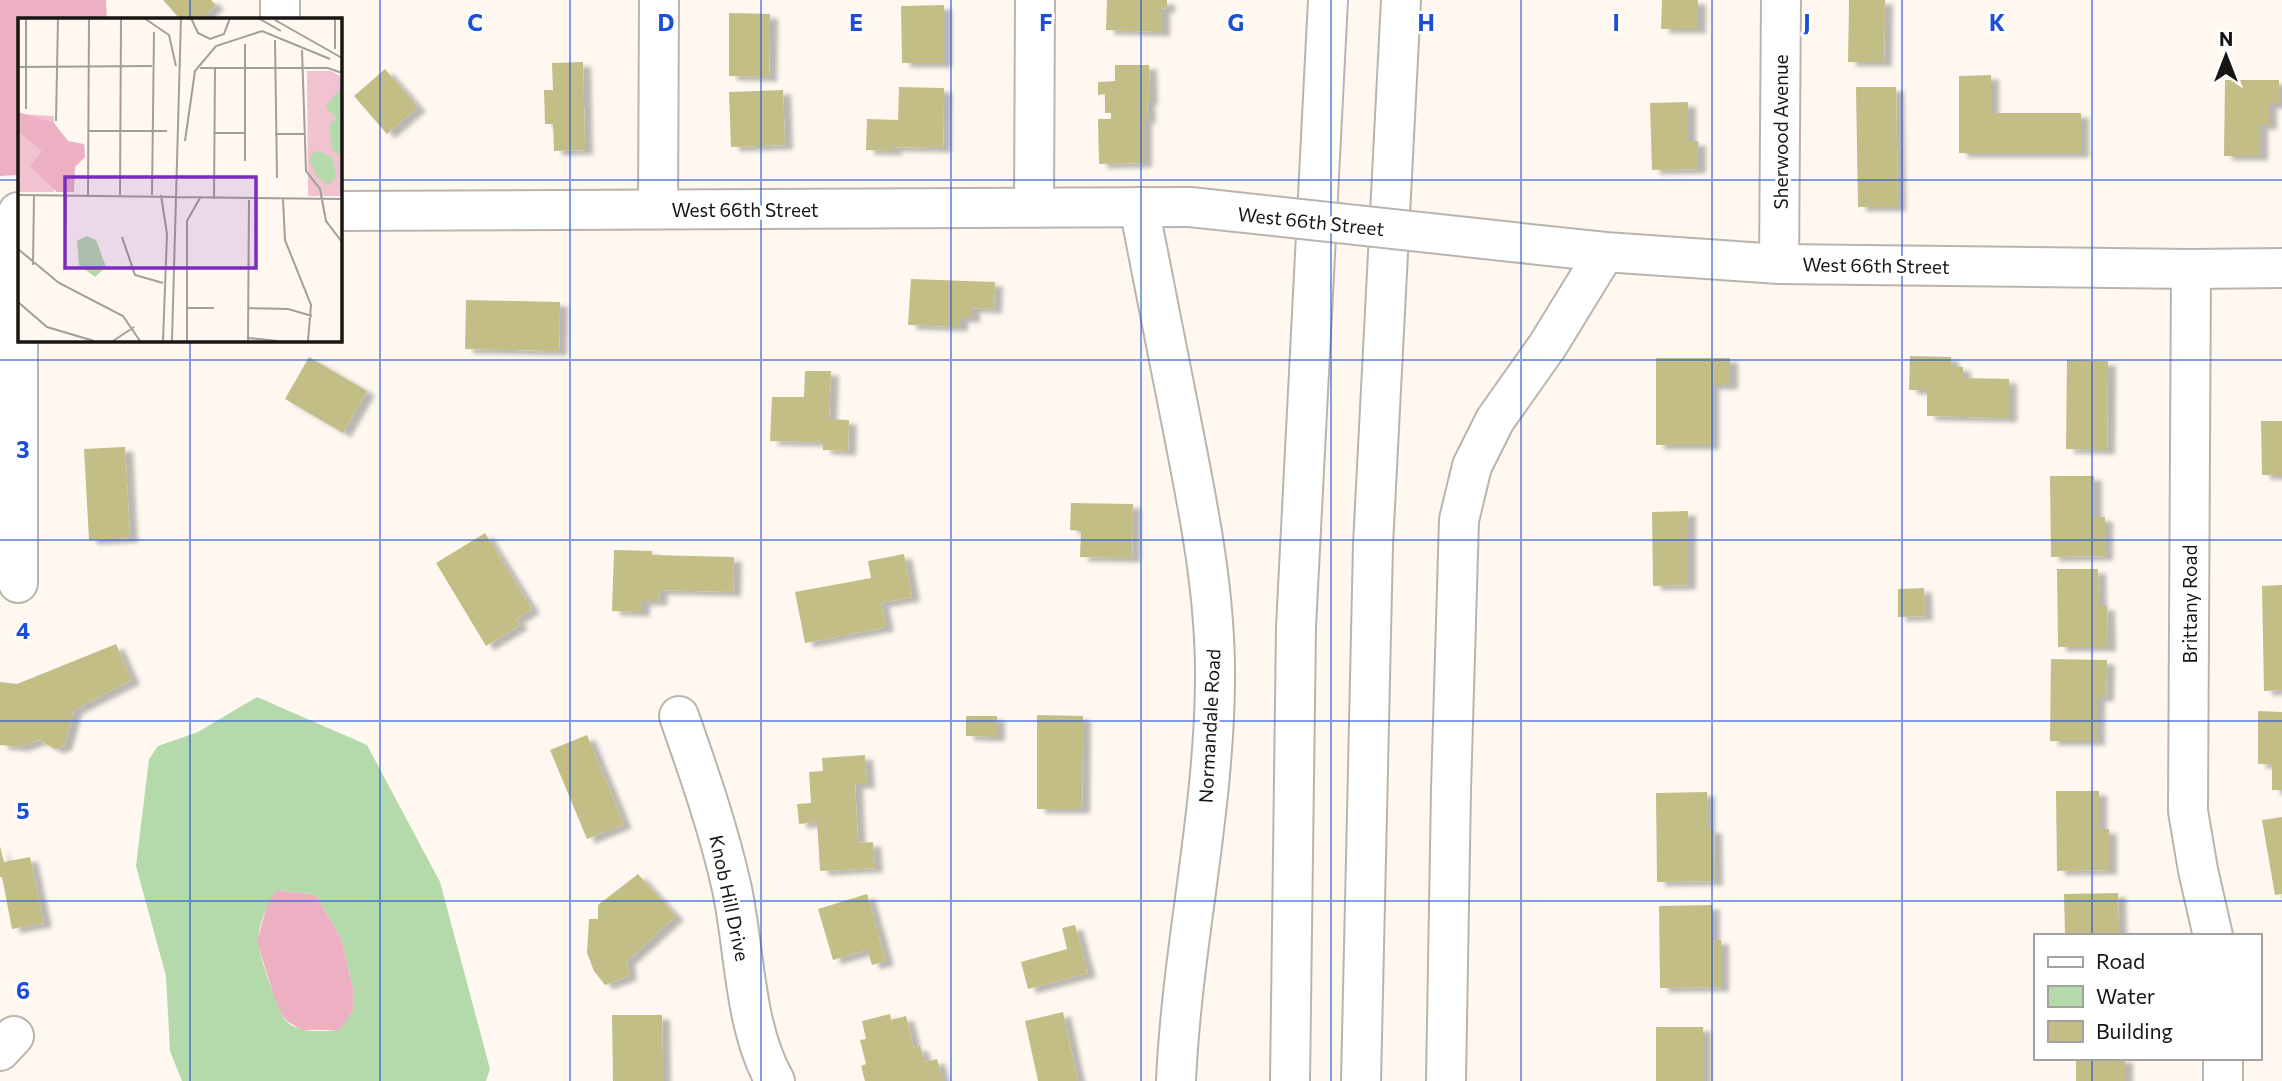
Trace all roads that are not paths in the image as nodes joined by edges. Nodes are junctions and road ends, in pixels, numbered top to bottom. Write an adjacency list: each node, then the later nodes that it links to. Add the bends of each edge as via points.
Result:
1 (280, 0): 7 (main road)
2 (659, 0): 10 (main road)
3 (1035, 0): 8 (main road)
4 (1328, 0): 23 (main road, via 1296,627)
5 (1401, 0): 24 (main road, via 1373,545)
6 (1781, 0): 14 (main road, Sherwood Avenue)
7 (280, 18)
8 (1034, 207): 9 (main road, West 66th Street); 10 (main road, West 66th Street)
9 (1139, 207): 13 (main road, West 66th Street, bridge, via 1190,207); 22 (main road, Normandale Road, via 1212,598 1211,764)
10 (657, 209): 11 (main road, West 66th Street)
11 (341, 211)
12 (12, 212): 17 (main road)
13 (1605, 252): 14 (main road, West 66th Street); 25 (main road, via 1495,420 1472,466 1460,520)
14 (1779, 264): 16 (main road, West 66th Street)
15 (2282, 268): 16 (main road, West 66th Street)
16 (2191, 269): 19 (main road, Brittany Road, via 2188,811)
17 (18, 583)
18 (678, 716): 21 (main road, Knob Hill Drive, via 709,800 732,890 758,1045)
19 (2213, 934)
20 (2223, 1060): 26 (main road)
21 (775, 1081)
22 (1176, 1081)
23 (1290, 1081)
24 (1361, 1081)
25 (1446, 1081)
26 (2222, 1081)

